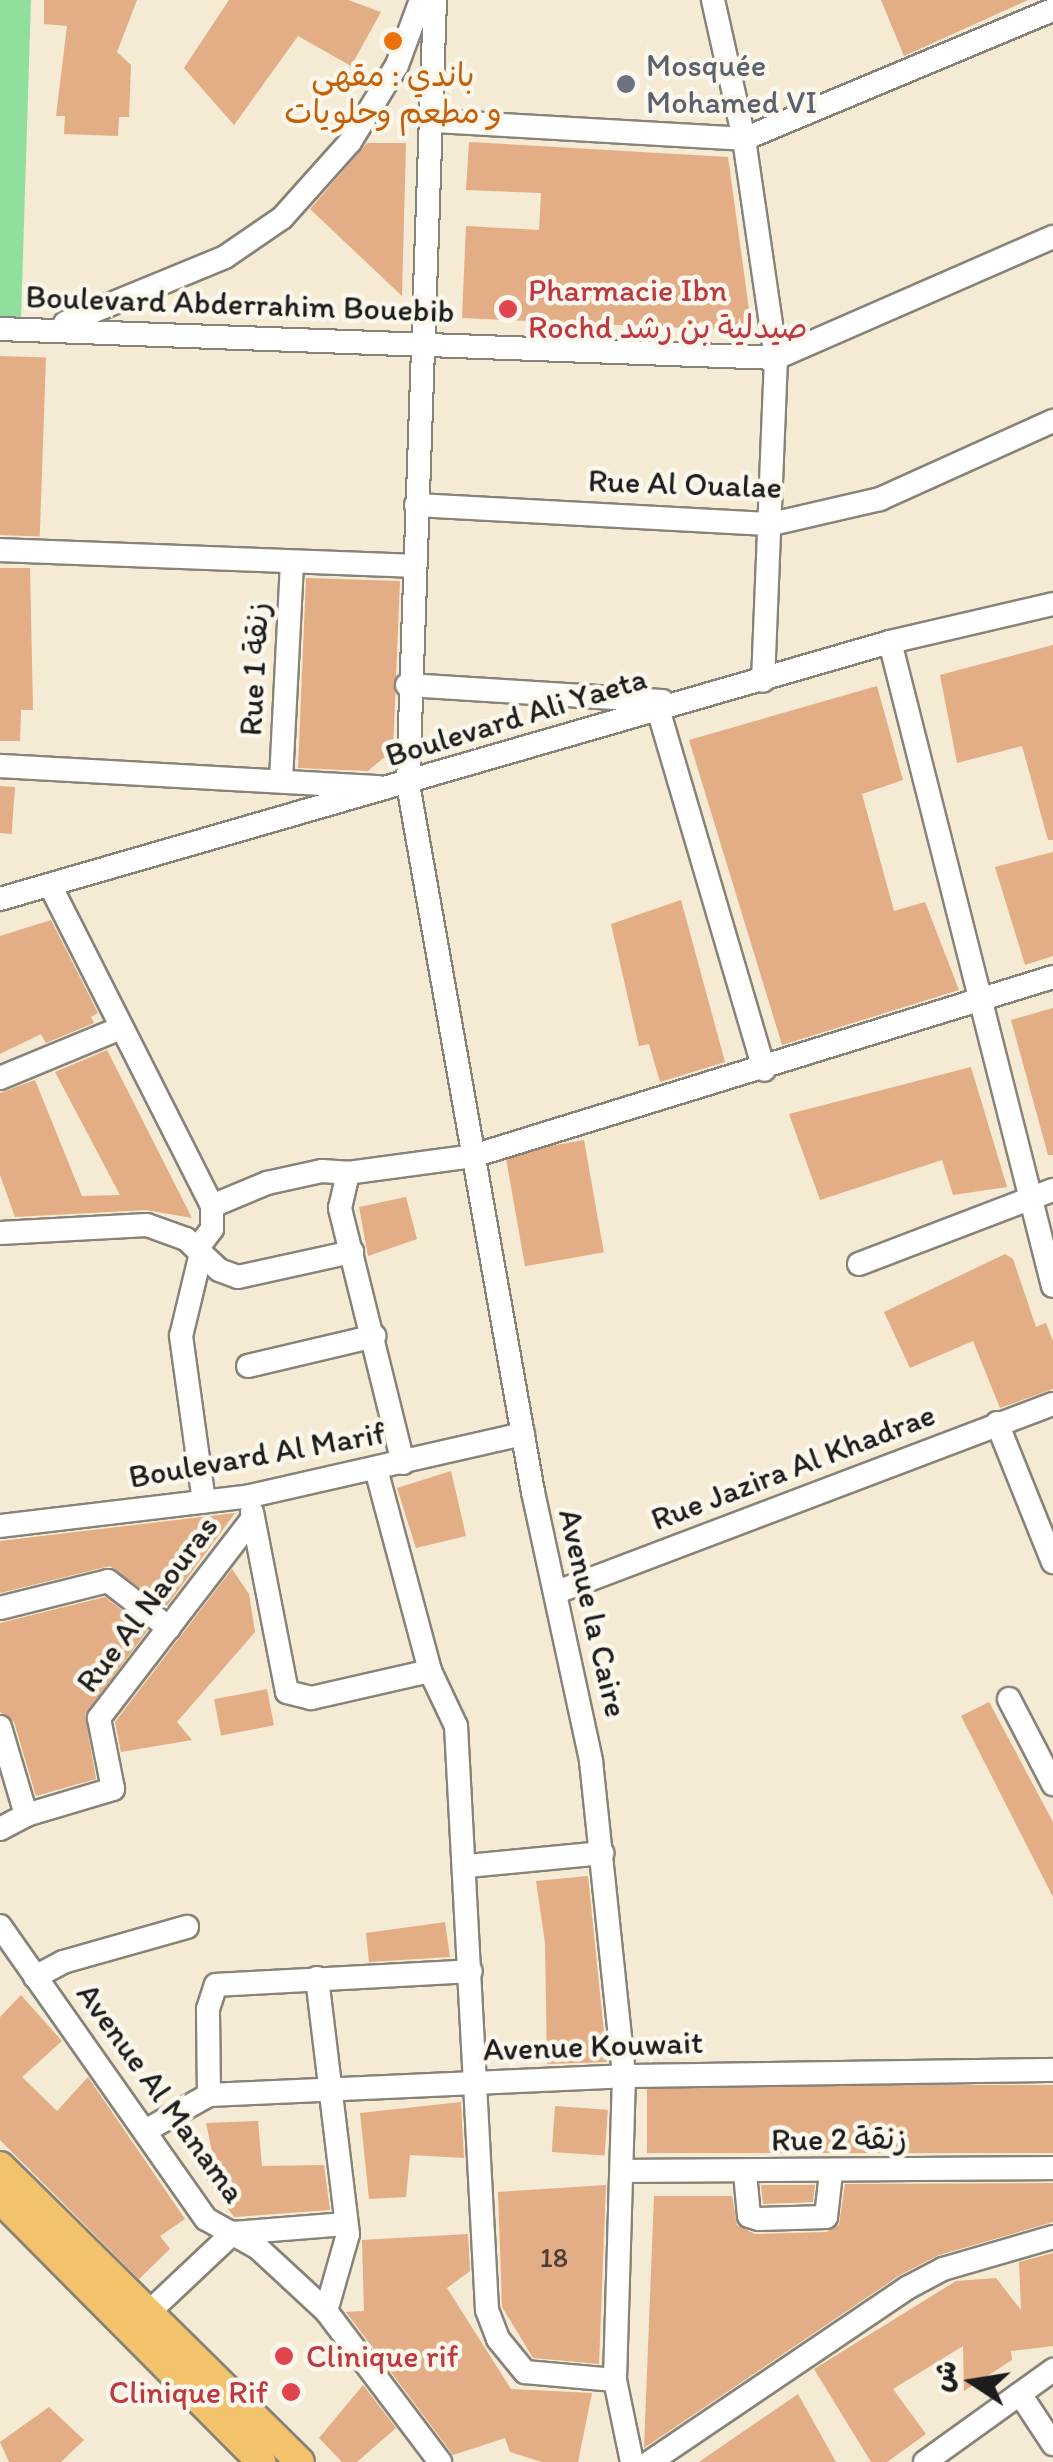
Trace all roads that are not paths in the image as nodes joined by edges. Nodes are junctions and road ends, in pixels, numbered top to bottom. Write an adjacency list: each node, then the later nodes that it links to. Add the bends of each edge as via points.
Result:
1 (421, 0): 9 (street, via 397,65 350,142 282,218 187,275)
2 (435, 0): 5 (street, Avenue la Caire)
3 (713, 0): 6 (street)
4 (1053, 10): 6 (street)
5 (434, 121): 6 (street); 10 (street, Avenue la Caire)
6 (744, 139): 11 (street)
7 (1053, 238): 11 (street, Boulevard Abderrahim Bouebib)
8 (0, 329): 9 (street, Boulevard Abderrahim Bouebib)
9 (42, 330): 10 (street, Boulevard Abderrahim Bouebib)
10 (423, 342): 11 (street, Boulevard Abderrahim Bouebib); 13 (street, Avenue la Caire)
11 (776, 358): 14 (street)
12 (1053, 422): 14 (street, Rue Al Oualae, via 880,499)
13 (416, 506): 14 (street, Rue Al Oualae); 17 (street, Avenue la Caire)
14 (772, 524): 20 (street)
15 (0, 550): 16 (street)
16 (292, 562): 17 (street); 25 (street, Rue 1 زنقة)
17 (413, 566): 21 (street, Avenue la Caire)
18 (1053, 604): 19 (street, Boulevard Ali Yaeta)
19 (890, 642): 20 (street, Boulevard Ali Yaeta); 30 (street)
20 (763, 681): 22 (street, Boulevard Ali Yaeta)
21 (407, 685): 22 (street); 26 (street, Avenue la Caire)
22 (682, 702): 23 (street, Boulevard Ali Yaeta)
23 (658, 709): 26 (street, Boulevard Ali Yaeta); 32 (street)
24 (0, 766): 25 (street)
25 (281, 780): 26 (street)
26 (402, 786): 27 (street, Boulevard Ali Yaeta); 34 (street, Avenue la Caire)
27 (50, 884): 28 (street, Boulevard Ali Yaeta); 31 (street)
28 (0, 899)
29 (1053, 977): 30 (street)
30 (978, 996): 32 (street); 37 (street)
31 (121, 1028): 33 (street); 38 (street)
32 (764, 1070): 34 (street)
33 (0, 1078)
34 (473, 1156): 35 (street); 48 (street, Avenue la Caire)
35 (348, 1172): 38 (street, via 266,1183); 41 (street, via 340,1208)
36 (1053, 1190): 37 (street)
37 (1027, 1201): 42 (street); 43 (street)
38 (212, 1206): 40 (street, via 212,1228)
39 (0, 1233): 40 (street, via 146,1225)
40 (199, 1251): 41 (street, via 238,1277); 51 (street, via 181,1336)
41 (352, 1252): 44 (street)
42 (859, 1264)
43 (1053, 1286)
44 (375, 1336): 45 (street); 49 (street)
45 (248, 1366)
46 (1053, 1404): 47 (street, Rue Jazira Al Khadrae)
47 (998, 1424): 54 (street); 55 (street, Rue Jazira Al Khadrae)
48 (523, 1434): 49 (street, Boulevard Al Marif); 55 (street, Avenue la Caire)
49 (403, 1463): 50 (street, Boulevard Al Marif)
50 (376, 1469): 52 (street, Boulevard Al Marif); 58 (street)
51 (204, 1501): 52 (street, Boulevard Al Marif); 53 (street, Boulevard Al Marif)
52 (252, 1506): 57 (street, Rue Al Naouras); 58 (street, via 287,1692 310,1698)
53 (0, 1526)
54 (1053, 1562)
55 (557, 1592): 65 (street, Avenue la Caire, via 584,1714)
56 (0, 1608): 57 (street, via 108,1581)
57 (169, 1628): 63 (street, Rue Al Naouras, via 99,1718 113,1790)
58 (430, 1671): 66 (street, via 456,1726)
59 (1009, 1698): 61 (street)
60 (0, 1727): 63 (street)
61 (1043, 1745): 62 (street)
62 (1053, 1784)
63 (26, 1814): 64 (street)
64 (0, 1830)
65 (602, 1853): 66 (street); 73 (street, Avenue la Caire)
66 (468, 1866): 69 (street)
67 (0, 1926): 70 (street, Avenue Al Manama)
68 (186, 1927): 70 (street, via 64,1962)
69 (470, 1971): 71 (street); 74 (street)
70 (35, 1977): 77 (street, Avenue Al Manama)
71 (318, 1978): 75 (street); 76 (street, via 213,1987)
72 (1053, 2070): 73 (street, Avenue Kouwait)
73 (624, 2076): 74 (street, Avenue Kouwait); 80 (street, Avenue la Caire)
74 (472, 2083): 75 (street, Avenue Kouwait); 90 (street, via 490,2322 526,2372)
75 (329, 2094): 76 (street, Avenue Kouwait); 84 (street)
76 (209, 2095): 77 (street, Avenue Kouwait)
77 (145, 2131): 85 (street, Avenue Al Manama, via 206,2219)
78 (0, 2166): 87 (main road)
79 (1053, 2168): 81 (street, Rue 2 زنقة)
80 (626, 2171): 82 (street, Rue 2 زنقة); 90 (street, Avenue la Caire)
81 (830, 2173): 82 (street, Rue 2 زنقة); 82 (street, via 826,2217 758,2219 749,2216)
82 (745, 2174)
83 (0, 2200): 93 (main road)
84 (346, 2224): 85 (street); 88 (street, via 344,2261)
85 (233, 2232): 87 (street); 88 (street, Avenue Al Manama, via 280,2265)
86 (1053, 2237): 97 (street, via 924,2278)
87 (148, 2312): 94 (main road)
88 (326, 2312): 95 (street, Avenue Al Manama)
89 (1053, 2370): 91 (street)
90 (615, 2380): 96 (street, Avenue la Caire)
91 (1020, 2394): 92 (street); 98 (street)
92 (1053, 2444)
93 (261, 2462)
94 (300, 2462)
95 (440, 2462)
96 (632, 2462)
97 (650, 2462)
98 (924, 2462)

